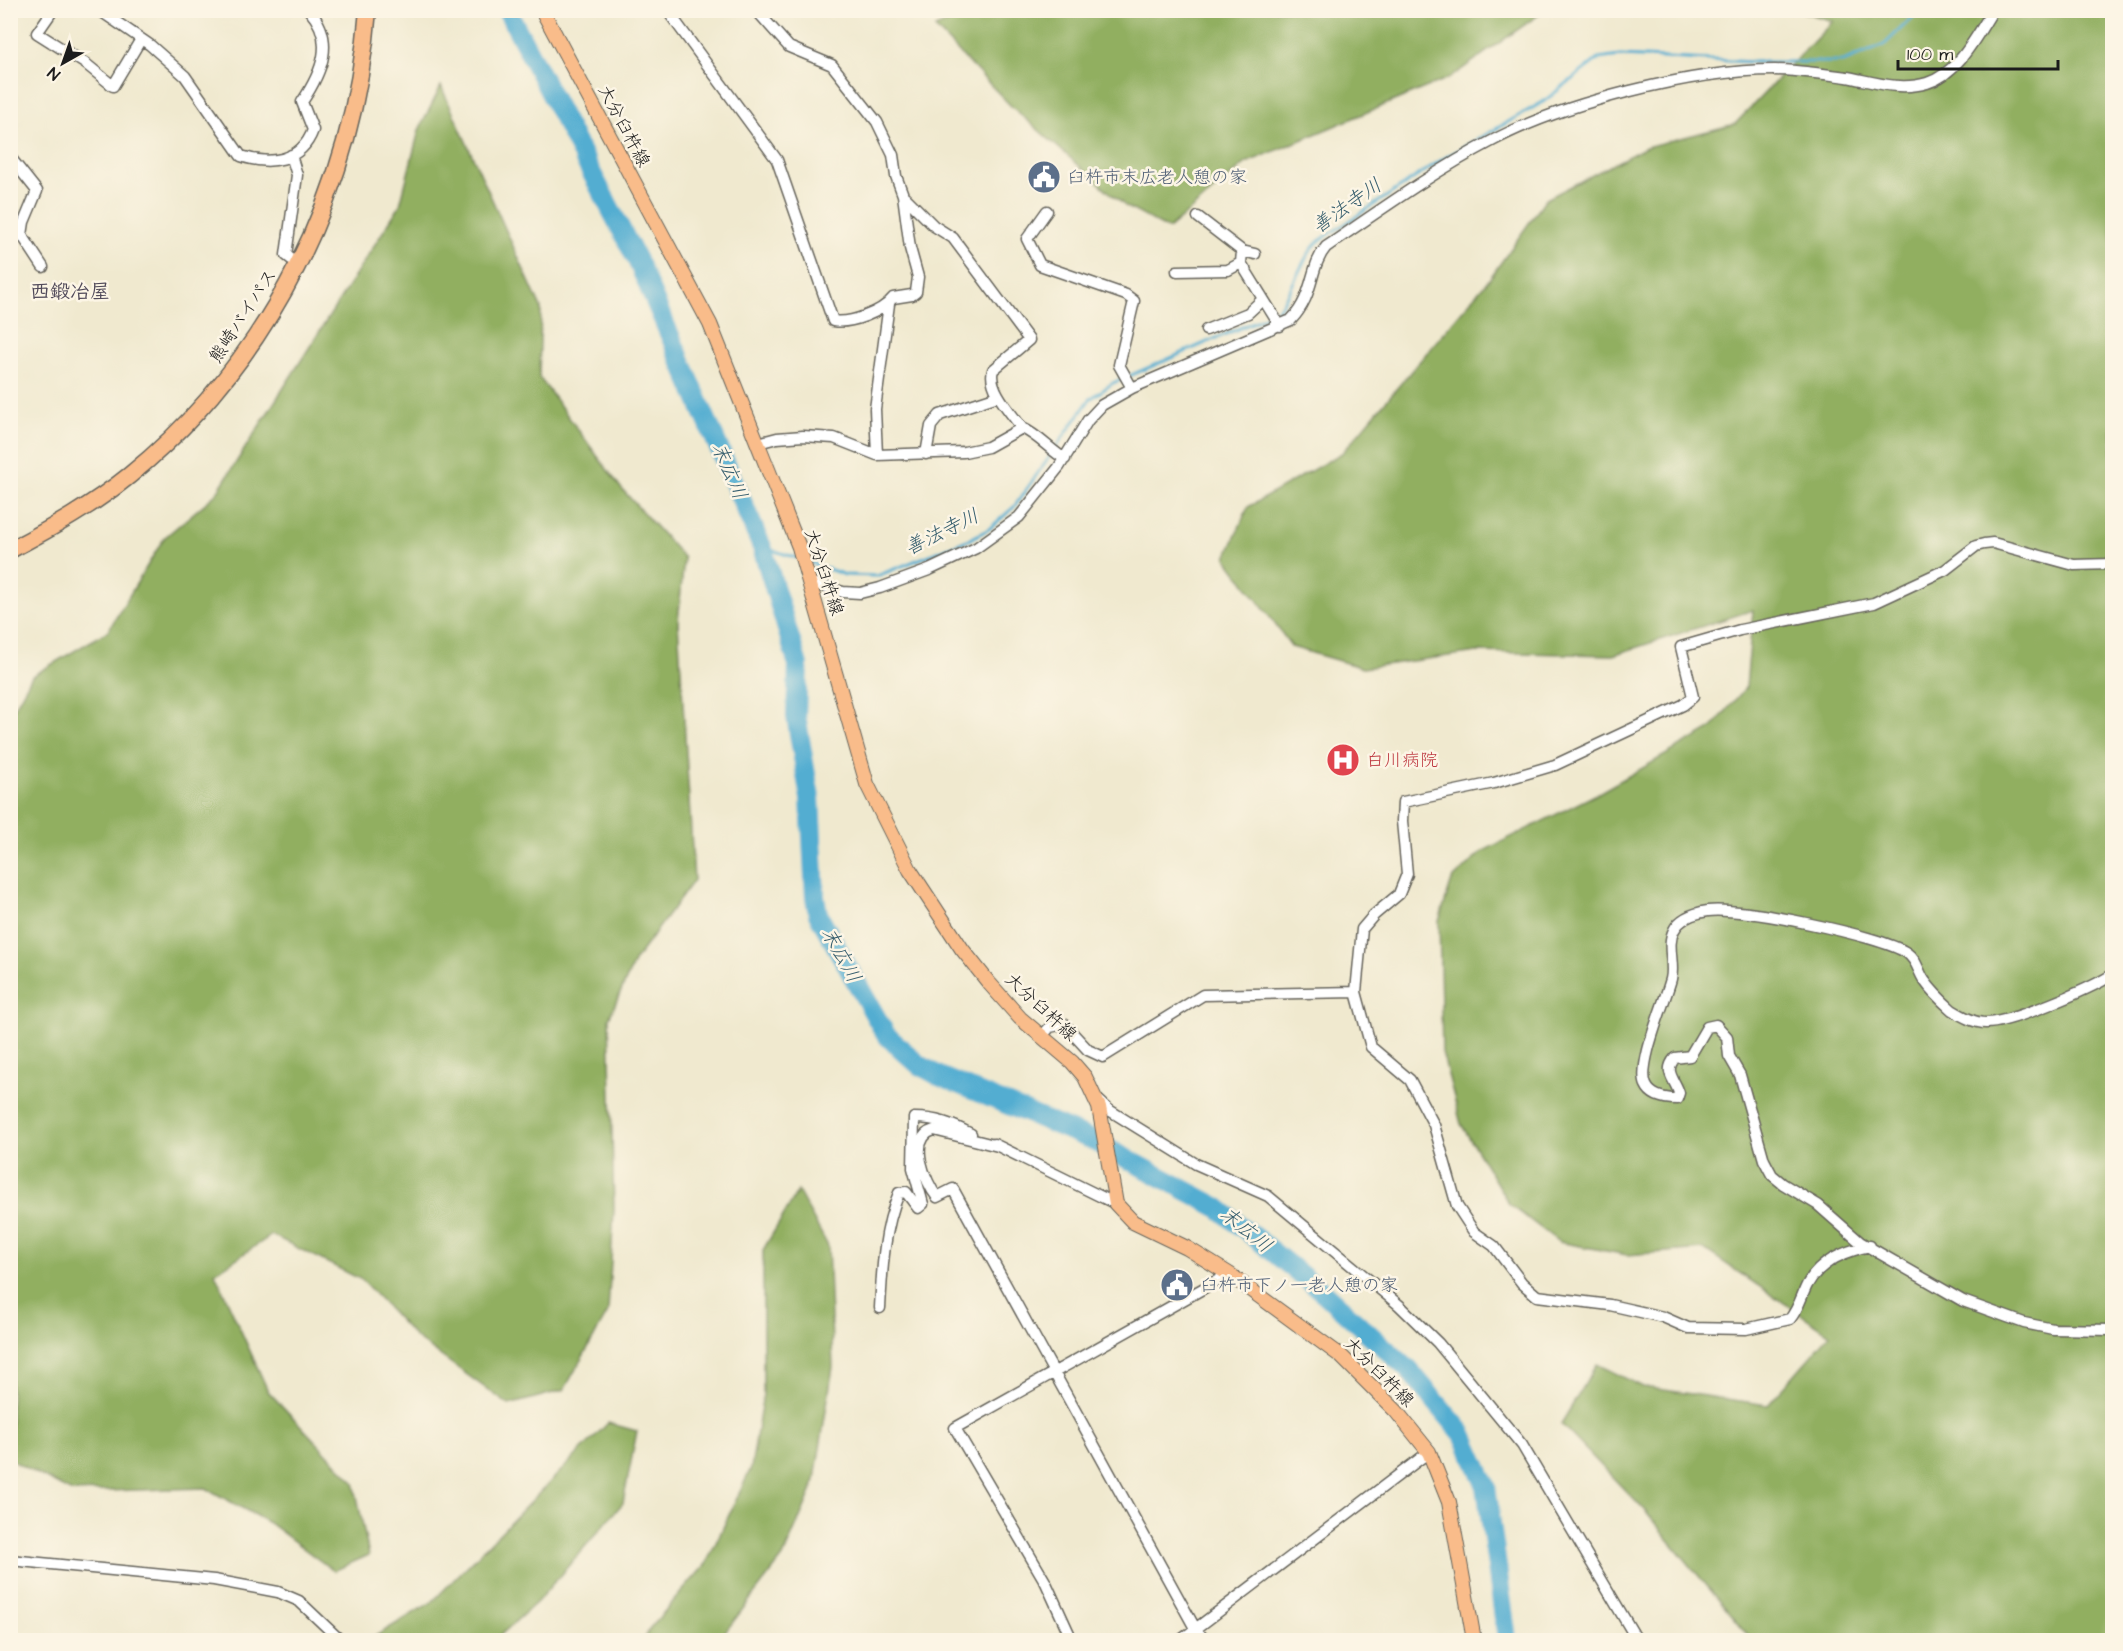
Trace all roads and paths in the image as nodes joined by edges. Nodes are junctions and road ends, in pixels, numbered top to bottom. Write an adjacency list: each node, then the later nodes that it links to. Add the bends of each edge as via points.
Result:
1 (53, 10): 9 (street, via 37,33 113,86)
2 (99, 10): 9 (street)
3 (309, 10): 10 (street, via 324,31 323,53 320,69 302,102 313,130)
4 (368, 10): 18 (highway, 熊崎バイパス, via 349,136)
5 (542, 10): 28 (main road, 大分臼杵線, via 710,324)
6 (667, 10): 22 (street, via 777,160 833,321 855,319)
7 (756, 10): 12 (street, via 789,47 832,65 864,103 893,155)
8 (1994, 10): 23 (street, via 1965,53 1942,76 1907,88 1775,70 1695,77 1590,103 1523,126 1490,142 1326,247 1320,254 1306,301 1291,320)
9 (141, 39): 10 (street, via 185,76 241,156 267,163)
10 (291, 155): 18 (street, via 297,175 286,255)
11 (10, 156): 19 (street, via 37,191 22,235)
12 (903, 195): 22 (street, via 918,283 912,295 893,298); 26 (street, via 958,244 1029,340 993,370)
13 (1047, 211): 25 (street, via 1027,239 1040,265 1134,301 1121,368)
14 (1198, 217): 15 (street)
15 (1242, 250): 16 (street); 17 (street)
16 (1255, 254)
17 (1241, 263): 20 (street, via 1228,270); 21 (street)
18 (299, 265): 32 (highway, 熊崎バイパス, via 267,322 228,377 176,434 129,476 60,524)
19 (43, 267)
20 (1177, 271)
21 (1264, 303): 23 (street); 24 (street)
22 (889, 304): 30 (street, via 875,409)
23 (1278, 324): 25 (street)
24 (1206, 330)
25 (1131, 386): 31 (street, via 1097,410)
26 (998, 396): 27 (street); 29 (street, via 940,415 931,426)
27 (1022, 428): 29 (street, via 980,450); 31 (street)
28 (758, 443): 30 (street, via 803,436 834,438); 34 (main road, 大分臼杵線)
29 (926, 454): 30 (street)
30 (877, 455)
31 (1063, 458): 34 (street, via 1008,527 976,548 929,570 860,593 843,592)
32 (10, 550)
33 (2112, 564): 36 (street, via 2074,565 1993,543 1976,546 1945,570 1874,603 1740,630 1681,647 1694,697 1555,765 1494,783 1403,802 1407,874 1399,894 1362,929)
34 (808, 579): 37 (main road, 大分臼杵線, via 867,784 883,819 910,870 962,949 1020,1018)
35 (2112, 975): 41 (street, via 2082,991 2008,1018 1978,1022 1952,1009 1928,986 1907,953 1872,940 1738,911 1710,910 1688,916 1678,924 1671,936 1671,978 1647,1054 1646,1087 1655,1095 1677,1099 1679,1093 1670,1075 1670,1065 1675,1058 1690,1056 1707,1027 1716,1025 1727,1036 1729,1056 1740,1075 1764,1160 1772,1174)
36 (1356, 992): 37 (street, via 1203,996 1103,1057 1088,1050 1064,1024 1050,1027); 41 (street, via 1371,1047 1410,1080 1434,1125 1457,1206 1474,1232 1494,1246 1537,1296 1610,1305 1663,1317 1688,1328 1746,1329 1790,1319 1808,1284 1825,1264 1845,1252)
37 (1042, 1036): 38 (main road, 大分臼杵線, via 1078,1068)
38 (1096, 1098): 40 (main road, 大分臼杵線); 54 (street, via 1196,1164 1276,1202 1438,1343 1522,1445)
39 (998, 1146): 40 (street); 43 (street, via 949,1123 914,1118 913,1168 923,1204 918,1208 906,1192 899,1193 882,1273); 45 (street, via 934,1130 925,1136 919,1153 937,1197 953,1189)
40 (1114, 1199): 42 (main road, 大分臼杵線, via 1133,1222)
41 (1870, 1246): 44 (street, via 1927,1282 1989,1311 2053,1329)
42 (1229, 1274): 45 (street); 46 (main road, 大分臼杵線, via 1341,1356 1396,1411)
43 (880, 1308)
44 (2112, 1330)
45 (1054, 1372): 48 (street); 50 (street, via 955,1428 1040,1573)
46 (1429, 1452): 48 (street); 53 (main road, 大分臼杵線, via 1449,1502)
47 (10, 1560): 49 (street, via 214,1580 278,1592 299,1601)
48 (1196, 1630): 51 (street); 52 (street)
49 (340, 1641)
50 (1072, 1641)
51 (1181, 1641)
52 (1205, 1641)
53 (1474, 1641)
54 (1637, 1641)

